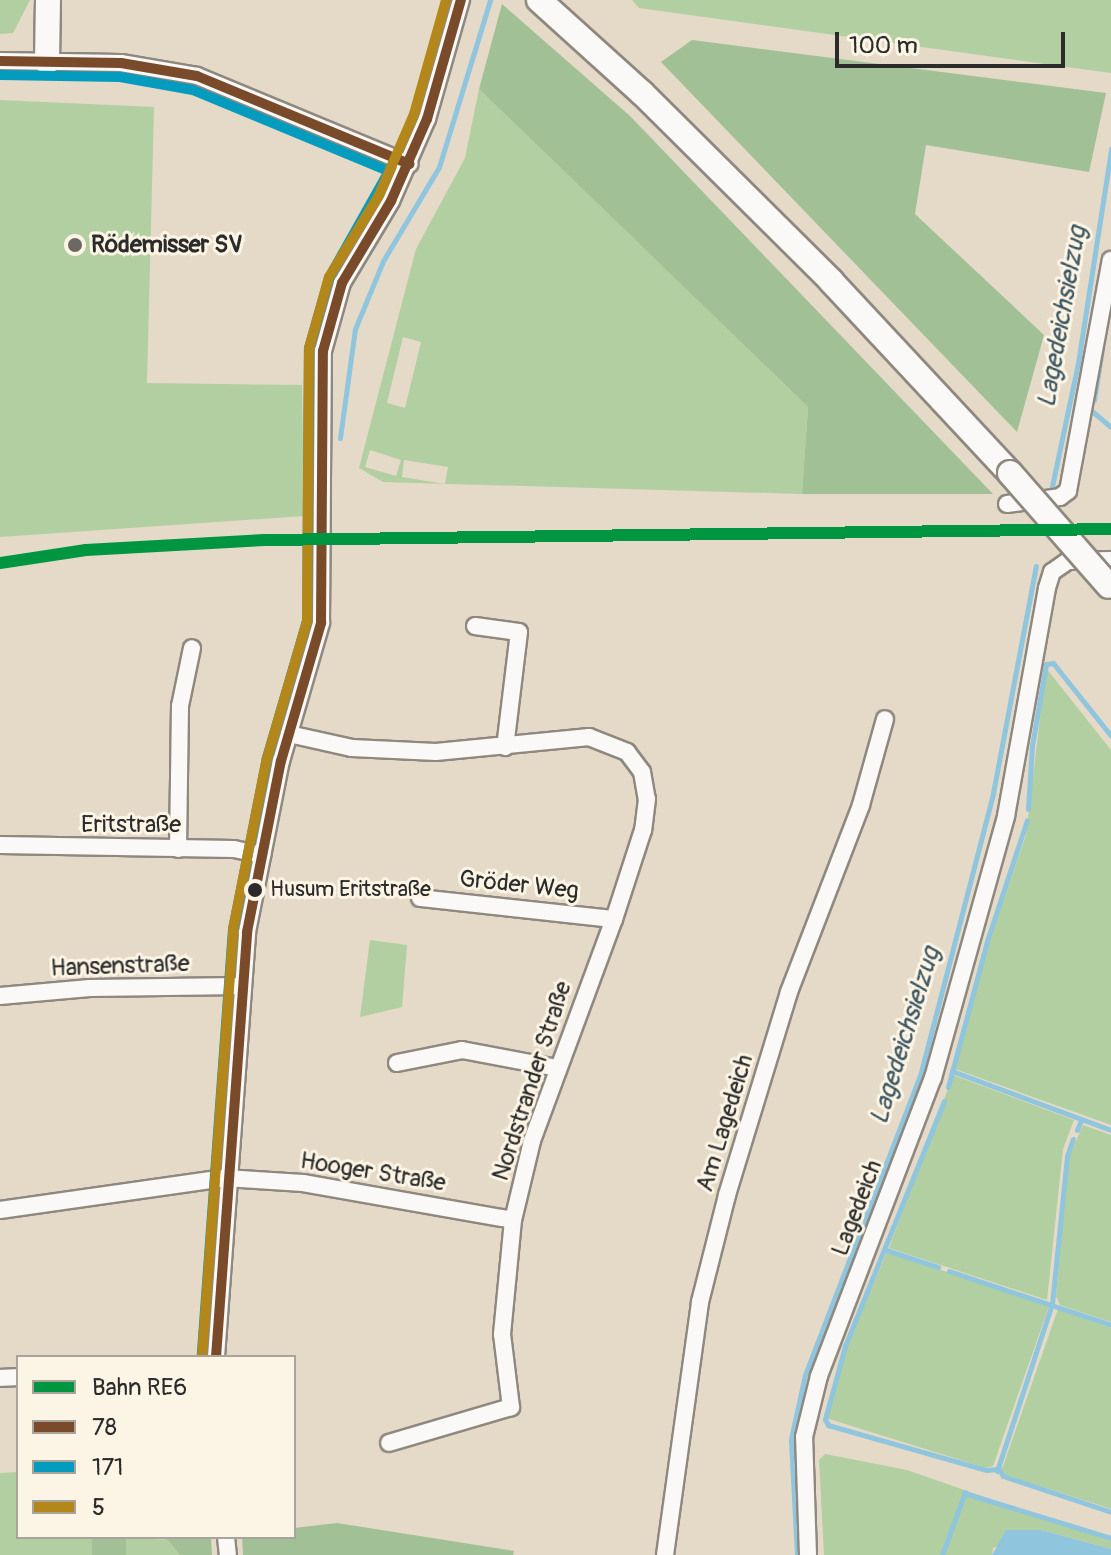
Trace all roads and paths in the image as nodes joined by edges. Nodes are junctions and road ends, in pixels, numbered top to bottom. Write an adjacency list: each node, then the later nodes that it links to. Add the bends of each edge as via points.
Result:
1 (48, 0): 5 (highway)
2 (461, 0): 6 (street)
3 (539, 0): 10 (highway, bridge, via 642,93 831,281)
4 (0, 61): 5 (street)
5 (47, 62): 6 (street, via 121,63 197,76)
6 (409, 164): 14 (street, via 342,283 330,318 320,391 324,592 312,661)
7 (1111, 260): 8 (street, via 1073,476 1060,497)
8 (1007, 504)
9 (1111, 560): 31 (street, Lagedeich, via 1068,561 1052,572 1047,588 1006,816 933,1078 819,1376 804,1437)
10 (1110, 587)
11 (475, 626): 15 (street, via 519,632)
12 (192, 648): 17 (street, via 180,706)
13 (885, 719): 30 (street, Am Lagedeich, via 861,805 789,992 727,1195 700,1302)
14 (289, 734): 15 (street, via 394,752); 18 (street)
15 (505, 747): 20 (street, Nordstrander Straße, via 589,737 627,752 642,772 647,799 643,830)
16 (0, 845): 17 (street, Eritstraße)
17 (178, 849): 18 (street, Eritstraße)
18 (262, 855): 21 (street)
19 (420, 898): 20 (street, Gröder Weg)
20 (614, 919): 24 (street, Nordstrander Straße)
21 (241, 986): 22 (street, Hansenstraße, via 90,988); 25 (street)
22 (0, 996)
23 (397, 1063): 24 (street, via 462,1050)
24 (557, 1068): 27 (street, Nordstrander Straße)
25 (225, 1178): 26 (street, Hooger Straße); 27 (street, Hooger Straße, via 303,1183); 28 (street)
26 (0, 1210)
27 (513, 1220): 29 (street, Nordstrander Straße, via 502,1334 511,1407)
28 (216, 1355)
29 (389, 1443)
30 (665, 1555)
31 (808, 1555)

